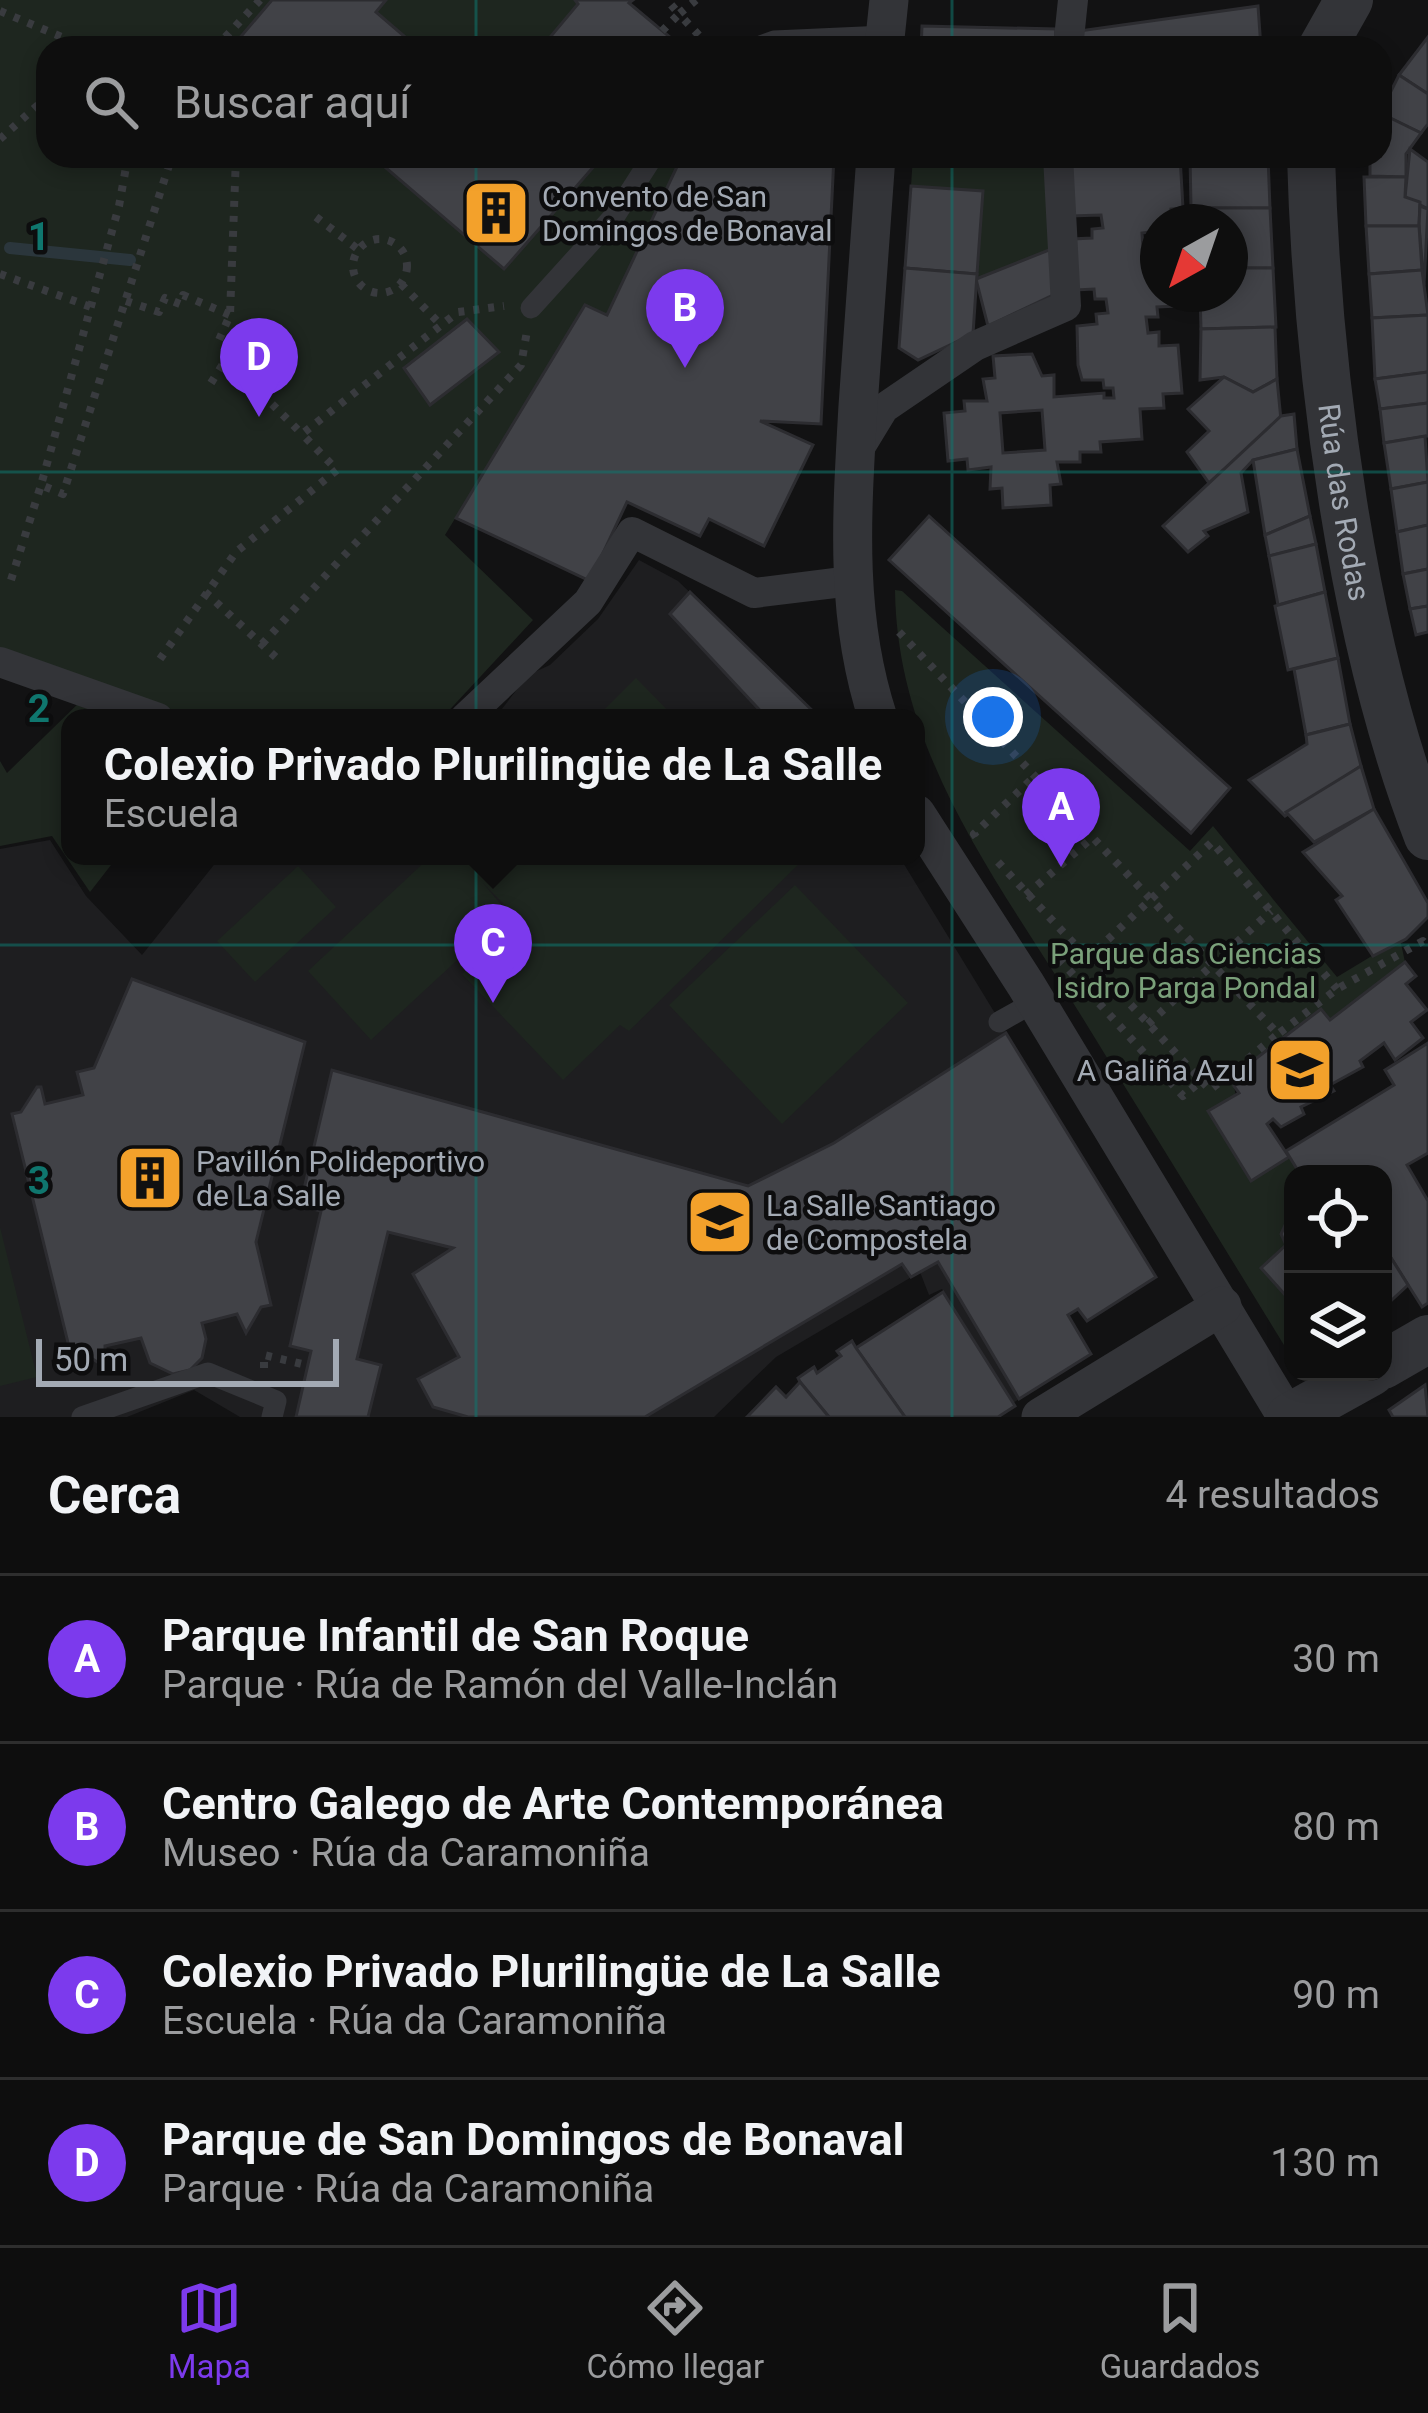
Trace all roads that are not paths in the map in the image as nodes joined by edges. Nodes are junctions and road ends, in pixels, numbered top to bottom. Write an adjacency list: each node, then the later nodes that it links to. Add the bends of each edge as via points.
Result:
1 (1073, 0): 5 (street)
2 (1349, 0): 6 (street)
3 (886, 28): 4 (lane)
4 (817, 36)
5 (1069, 36)
6 (1329, 36)
7 (645, 168): 11 (lane, via 616,214)
8 (875, 168): 12 (street)
9 (1059, 168): 12 (street, via 1066,306 975,346 884,407)
10 (1312, 168): 21 (street, Rúa das Rodas, via 1325,340 1358,574 1394,740)
11 (531, 308)
12 (853, 460): 13 (street)
13 (851, 581): 15 (street); 17 (street, via 754,592 632,532 588,602)
14 (0, 662): 16 (street)
15 (865, 676): 18 (lane); 19 (street)
16 (133, 709)
17 (475, 709)
18 (863, 709)
19 (875, 709)
20 (925, 828): 23 (street)
21 (1428, 836)
22 (925, 848): 23 (lane)
23 (963, 886): 24 (street)
24 (1036, 1001): 25 (lane); 26 (street)
25 (999, 1022)
26 (1222, 1306): 32 (street); 33 (street)
27 (1428, 1339): 28 (street)
28 (1392, 1360)
29 (1354, 1381): 33 (street)
30 (82, 1417): 31 (lane, via 208,1373 276,1401)
31 (272, 1417)
32 (1041, 1417)
33 (1288, 1417)

